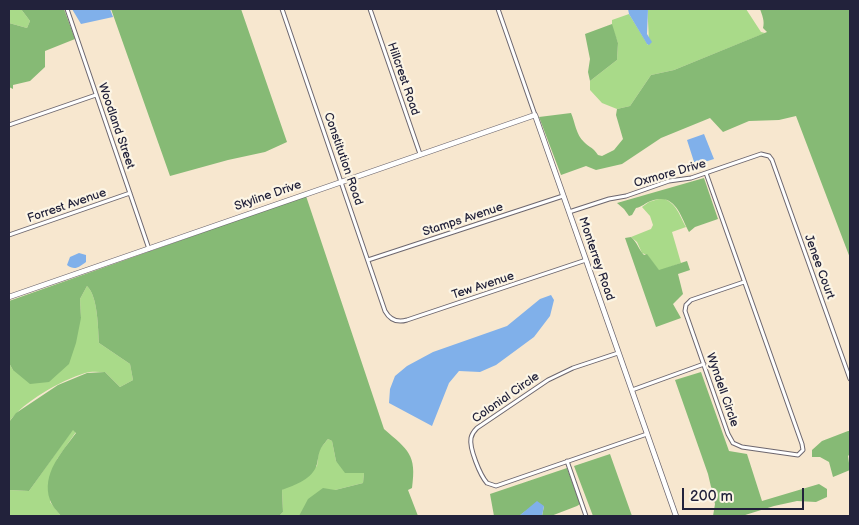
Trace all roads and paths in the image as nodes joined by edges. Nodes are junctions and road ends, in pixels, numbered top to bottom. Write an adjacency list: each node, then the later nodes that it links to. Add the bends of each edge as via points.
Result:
1 (67, 9): 5 (street, Woodland Street)
2 (282, 9): 11 (street, Constitution Road)
3 (370, 9): 8 (street, Hillcrest Road)
4 (498, 9): 6 (street, Monterrey Road)
5 (96, 95): 7 (street); 12 (street, Woodland Street)
6 (535, 115): 8 (street, Skyline Drive); 13 (street, Monterrey Road)
7 (9, 125)
8 (420, 154): 11 (street, Skyline Drive)
9 (772, 160): 10 (street, Oxmore Drive, via 761,154); 24 (street, Jenee Court)
10 (706, 173): 14 (street, Oxmore Drive, via 609,198); 19 (street, Wyndell Circle)
11 (341, 181): 16 (street, Skyline Drive); 17 (street, Constitution Road)
12 (130, 193): 15 (street, Forrest Avenue); 16 (street, Woodland Street)
13 (563, 196): 14 (street, Monterrey Road); 17 (street, Stamps Avenue)
14 (569, 212): 18 (street, Monterrey Road)
15 (9, 235)
16 (150, 248): 20 (street, Skyline Drive)
17 (368, 260): 21 (street, Constitution Road)
18 (586, 260): 21 (street, Tew Avenue, via 403,321 393,320); 22 (street, Monterrey Road)
19 (744, 282): 23 (street, Wyndell Circle, via 691,300 686,305 685,311); 23 (street, Wyndell Circle, via 802,444 801,453 789,455 733,443)
20 (9, 297)
21 (387, 315)
22 (618, 353): 25 (street, Monterrey Road); 27 (street, Colonial Circle, via 548,380 478,428 471,437 482,477 492,486)
23 (704, 364): 25 (street)
24 (850, 379)
25 (632, 390): 26 (street, Monterrey Road)
26 (647, 434): 27 (street, Colonial Circle); 29 (street, Monterrey Road)
27 (567, 461): 28 (street)
28 (586, 516)
29 (676, 516)

